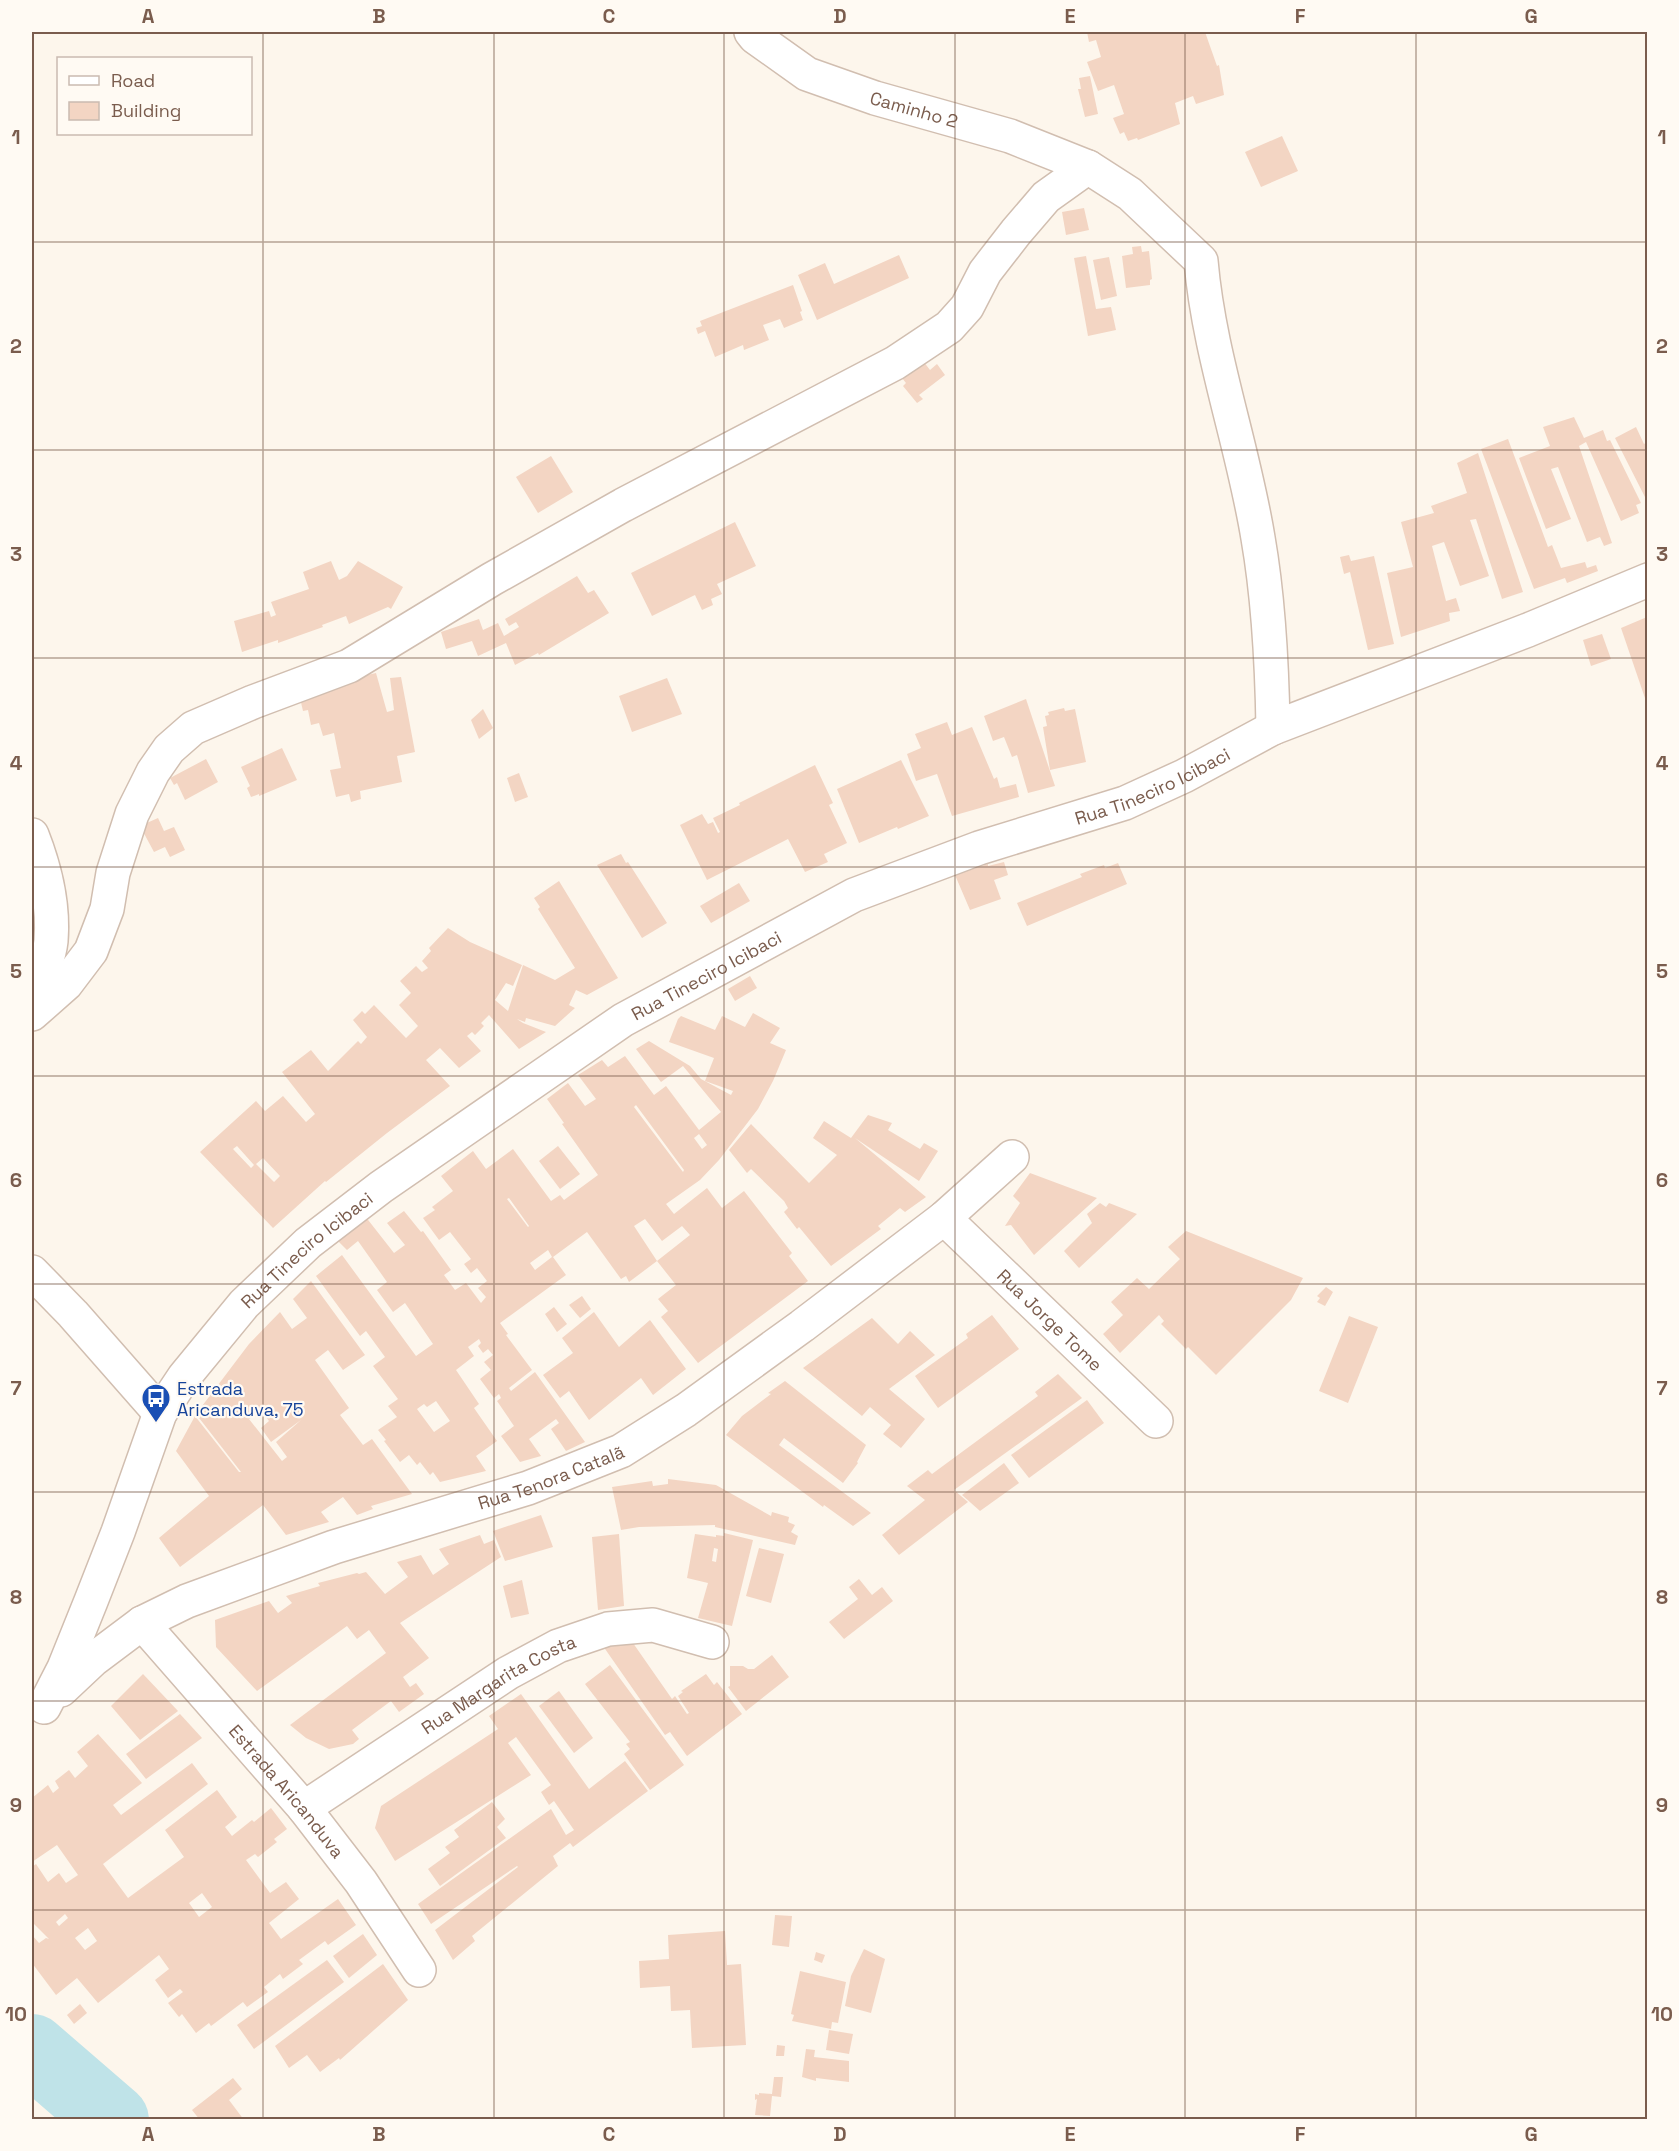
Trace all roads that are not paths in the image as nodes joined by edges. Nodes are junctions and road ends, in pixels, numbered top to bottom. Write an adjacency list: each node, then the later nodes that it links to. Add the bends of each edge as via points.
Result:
1 (751, 32): 2 (street, Caminho 2, via 807,74 875,98 1010,136)
2 (1088, 167): 4 (street, Caminho 2, via 1130,194 1201,261 1211,332 1258,537 1271,641); 7 (street, via 1046,197 985,272 967,307 949,327 895,363 613,510 349,666 194,728 169,749 132,814 113,873 107,909 91,951 66,984)
3 (1647, 580): 4 (street, Rua Tineciro Icibaci)
4 (1273, 728): 11 (street, Rua Tineciro Icibaci, via 1125,803 979,848 854,895 623,1020 381,1187 308,1243 244,1304)
5 (32, 835): 6 (street, via 50,896 51,942)
6 (32, 994)
7 (32, 1014)
8 (1012, 1157): 9 (street, Rua Tenora Catalã)
9 (944, 1218): 12 (street, Rua Jorge Tome); 13 (street, Rua Tenora Catalã, via 686,1410 621,1451 528,1488 256,1575)
10 (32, 1272): 11 (street)
11 (160, 1413): 15 (street, Rua Tineciro Icibaci, via 64,1668)
12 (1155, 1421)
13 (142, 1623): 15 (street, Rua Tenora Catalã, via 94,1659); 16 (street, Estrada Aricanduva)
14 (712, 1642): 16 (street, Rua Margarita Costa, via 653,1625 608,1629 558,1646 508,1673)
15 (38, 1713)
16 (304, 1808): 17 (street, Estrada Aricanduva, via 361,1882)
17 (419, 1970)

